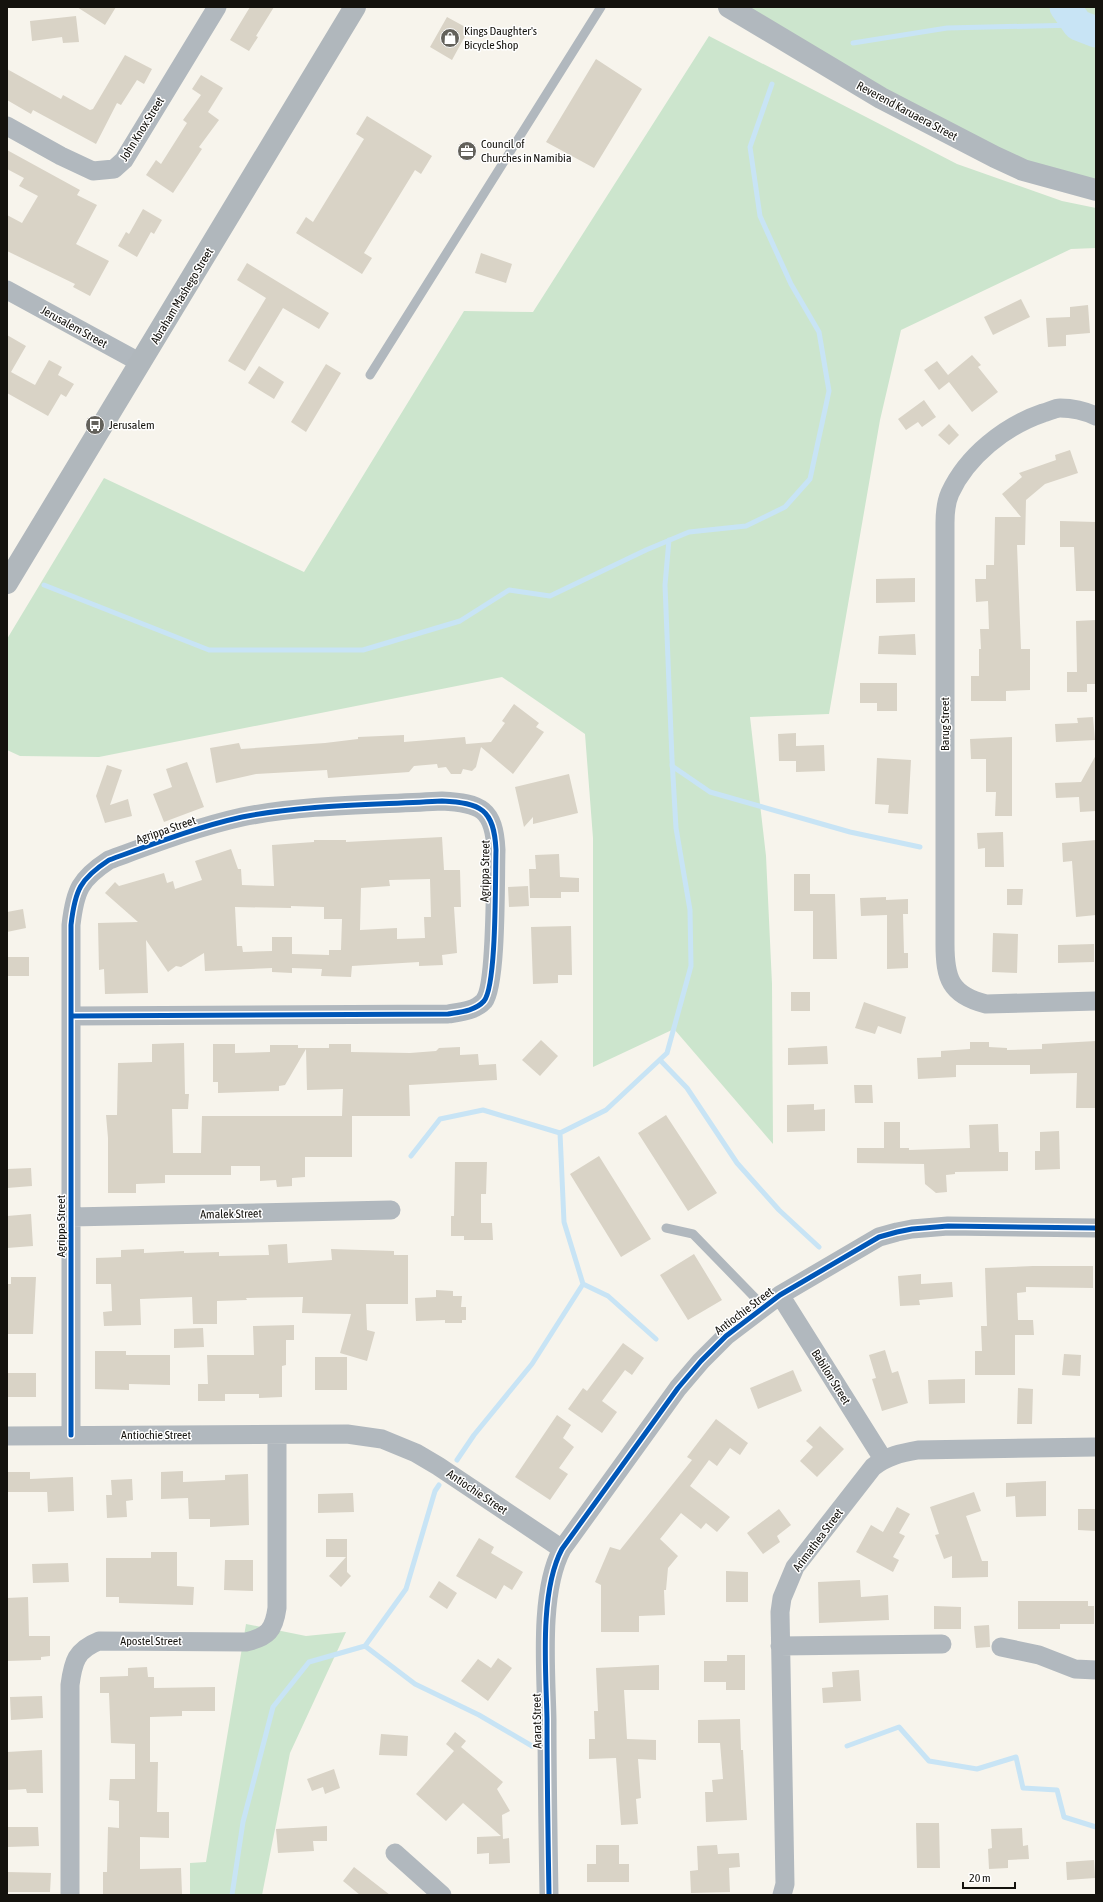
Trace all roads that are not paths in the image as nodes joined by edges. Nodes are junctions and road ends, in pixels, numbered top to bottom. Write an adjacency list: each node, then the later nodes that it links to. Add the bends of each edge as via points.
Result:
1 (217, 7): 5 (street, John Knox Street, via 124,160 114,169 93,171)
2 (355, 7): 8 (main road, Abraham Mashego Street)
3 (601, 7): 9 (lane)
4 (729, 7): 6 (street, Reverend Karuaera Street, via 881,98 995,157 1024,170)
5 (7, 126)
6 (1096, 190)
7 (7, 290): 8 (street, Jerusalem Street)
8 (141, 363): 11 (main road, Abraham Mashego Street)
9 (370, 375)
10 (1096, 416): 12 (street, Barug Street, via 1082,410 1059,408 1023,421 1005,433 971,461 962,474 950,493 944,523 947,973 959,992 971,1000 986,1004)
11 (7, 583)
12 (1096, 1001)
13 (72, 1016): 13 (street, Agrippa Street, via 71,925 74,900 82,883 94,870 109,860 213,824 278,812 442,801 478,807 490,819 495,830 496,850 493,972 484,1001 474,1008 448,1014); 15 (street, Agrippa Street)
14 (391, 1210): 15 (street, Amalek Street)
15 (71, 1217): 20 (street, Agrippa Street)
16 (666, 1228): 19 (lane, via 693,1234)
17 (1096, 1228): 18 (street, Antiochie Street, via 948,1226 912,1229 879,1237)
18 (780, 1295): 19 (street, Antiochie Street); 24 (street, Babilon Street)
19 (764, 1307): 25 (street, Antiochie Street, via 715,1345 678,1388)
20 (71, 1435): 21 (street, Antiochie Street); 22 (street, Antiochie Street)
21 (277, 1435): 25 (street, Antiochie Street, via 347,1434 393,1443 438,1466); 31 (street, Apostel Street, via 277,1608 275,1623 269,1632 246,1642 99,1641 77,1656 70,1685)
22 (7, 1436)
23 (1096, 1447): 24 (street, Arimathea Street, via 918,1450 898,1453)
24 (883, 1459): 27 (street, Arimathea Street, via 873,1468 795,1568 782,1598)
25 (562, 1549): 33 (street, Ararat Street, via 553,1573 547,1618)
26 (942, 1644): 27 (street)
27 (780, 1646): 34 (street, Arimathea Street, via 785,1884)
28 (1001, 1647): 29 (street, via 1039,1655 1075,1669)
29 (1096, 1670)
30 (395, 1853): 32 (street)
31 (70, 1895)
32 (442, 1895)
33 (549, 1895)
34 (782, 1895)

